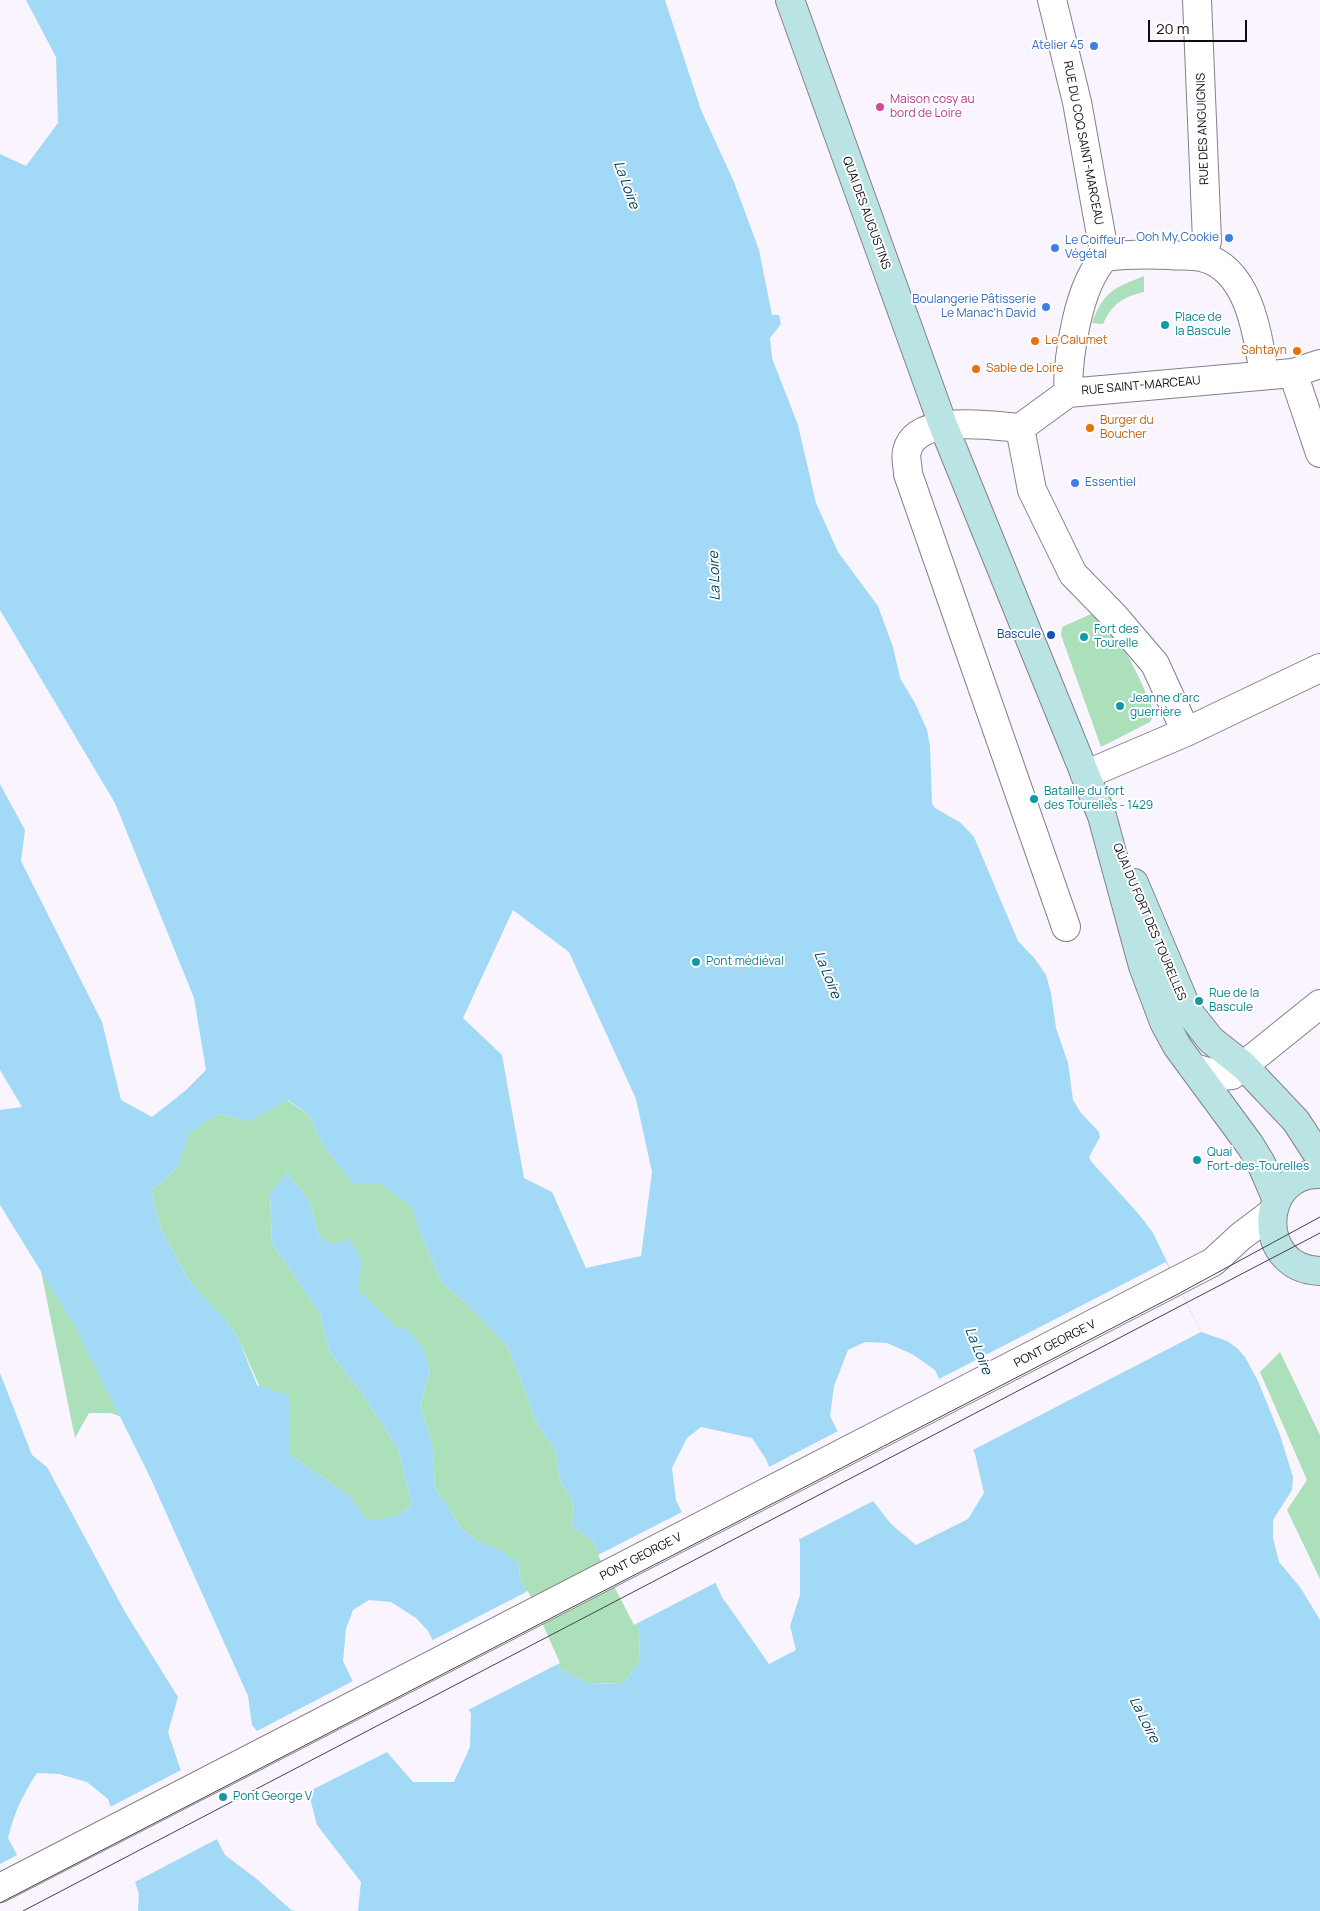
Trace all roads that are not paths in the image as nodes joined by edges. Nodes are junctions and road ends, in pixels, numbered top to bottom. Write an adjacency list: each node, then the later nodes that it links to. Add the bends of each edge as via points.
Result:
1 (790, 0): 10 (main road, QUAI DES AUGUSTINS)
2 (1052, 0): 4 (street, RUE DU COQ SAINT-MARCEAU, via 1077,102)
3 (1197, 0): 5 (street, RUE DES ANGUIGNIS, via 1207,242)
4 (1105, 257): 5 (street, via 1126,254); 9 (street, via 1090,278 1074,334 1068,362)
5 (1202, 257): 8 (street, via 1228,271 1244,293 1261,352)
6 (1320, 364): 7 (street, RUE SAINT-MARCEAU)
7 (1293, 372): 8 (street, RUE SAINT-MARCEAU); 12 (street)
8 (1264, 375): 9 (street, RUE SAINT-MARCEAU)
9 (1068, 393): 11 (street, RUE SAINT-MARCEAU)
10 (943, 425): 11 (street); 15 (main road, QUAI DES AUGUSTINS); 17 (street, via 918,434 907,450 908,474)
11 (1020, 428): 14 (street, via 1032,490 1073,574 1154,664)
12 (1320, 453)
13 (1320, 668): 14 (street)
14 (1186, 732): 15 (street)
15 (1085, 775): 16 (main road, QUAI DES AUGUSTINS)
16 (1102, 816): 19 (main road, QUAI DU FORT DES TOURELLES, via 1188,1011 1211,1040); 20 (main road, via 1142,966 1164,1022)
17 (1066, 927)
18 (1320, 1004): 19 (street)
19 (1244, 1066): 20 (street, via 1232,1075 1222,1076); 21 (main road, QUAI DU FORT DES TOURELLES, via 1296,1121)
20 (1194, 1068): 23 (main road, via 1261,1163)
21 (1320, 1158)
22 (1320, 1174): 23 (main road, via 1299,1178 1286,1187)
23 (1275, 1206): 24 (main road, via 1273,1234 1278,1248 1290,1261); 25 (street, PONT GEORGE V, via 1213,1262)
24 (1317, 1276)
25 (0, 1888)

